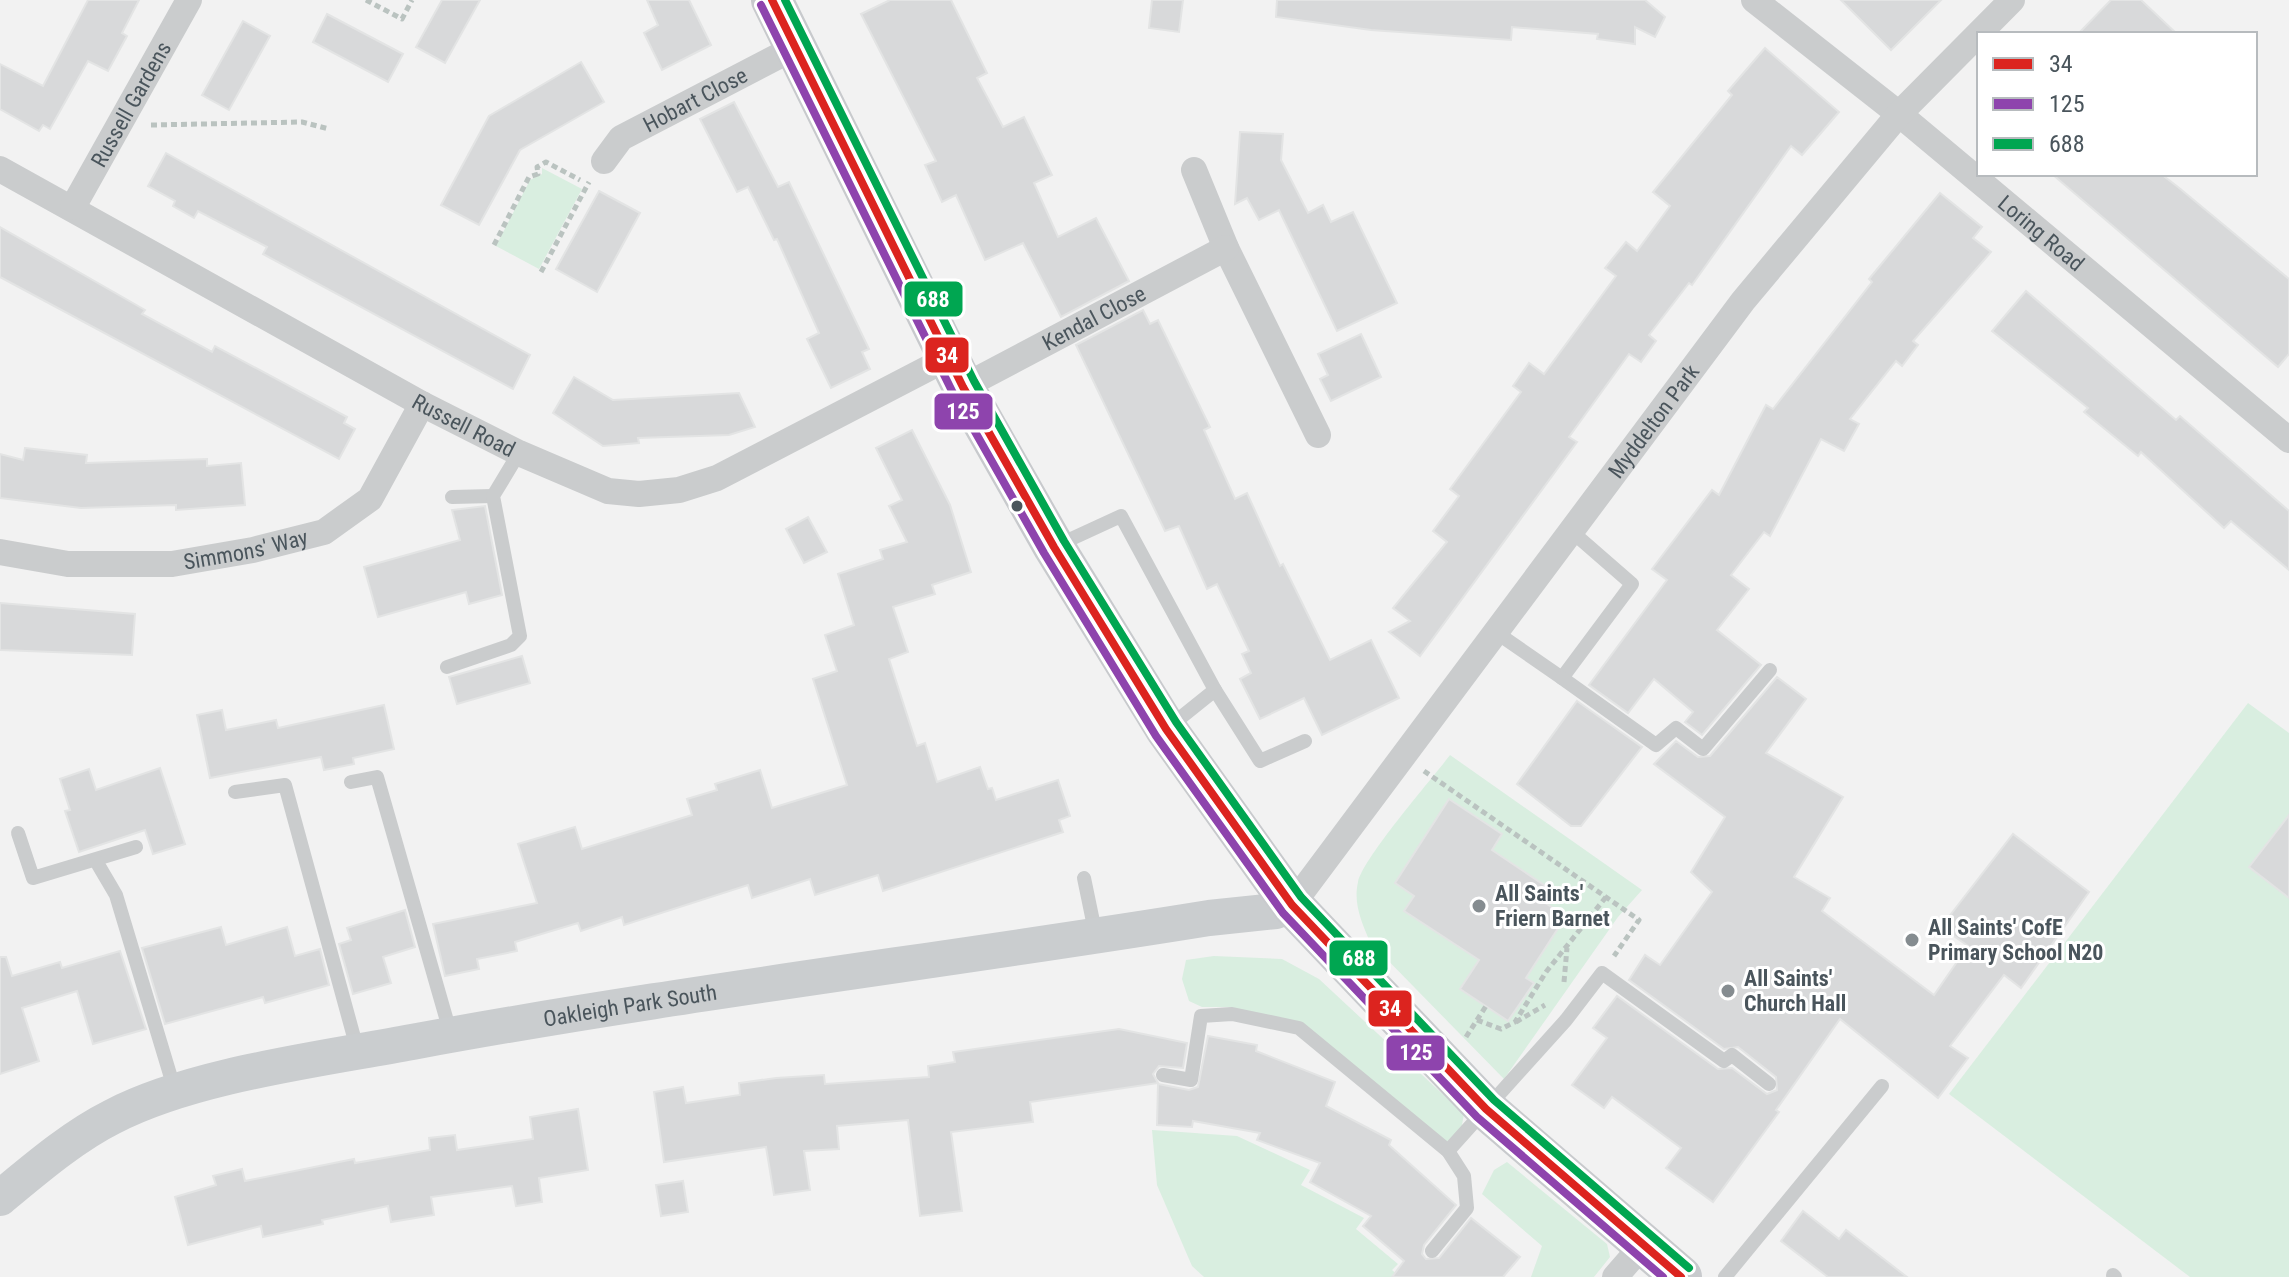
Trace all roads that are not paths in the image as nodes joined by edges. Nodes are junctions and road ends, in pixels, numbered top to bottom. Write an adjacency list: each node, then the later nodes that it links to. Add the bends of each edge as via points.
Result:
1 (189, 0): 12 (street, Russell Gardens)
2 (773, 0): 7 (main road)
3 (1754, 0): 8 (street, Loring Road)
4 (2012, 0): 5 (street, Myddelton Park)
5 (1980, 32)
6 (1977, 35): 8 (street, Myddelton Park)
7 (796, 47): 9 (street, Hobart Close, via 621,138); 14 (main road)
8 (1899, 114): 17 (street, Loring Road); 21 (street, Myddelton Park, via 1743,301)
9 (604, 161)
10 (0, 169): 12 (street, Russell Road)
11 (1194, 170): 13 (street)
12 (73, 207): 15 (street, Russell Road)
13 (1226, 248): 14 (street, Kendal Close); 16 (street)
14 (955, 372): 18 (street, Russell Road, via 679,490 608,491); 22 (main road)
15 (422, 404): 18 (street, Russell Road); 23 (street, Simmons' Way, via 370,499 324,532 172,564 68,564)
16 (1318, 435)
17 (2289, 440)
18 (519, 453): 19 (lane)
19 (493, 496): 20 (lane); 25 (lane, via 520,636 511,645)
20 (452, 497)
21 (1570, 530): 24 (street, Myddelton Park); 27 (lane, via 1632,584)
22 (1054, 547): 28 (lane, via 1121,516); 29 (main road)
23 (0, 552)
24 (1497, 633): 27 (lane); 37 (street, Myddelton Park)
25 (447, 667)
26 (1770, 670): 27 (lane, via 1703,749 1676,728 1656,745)
27 (1562, 678)
28 (1215, 690): 29 (lane); 30 (lane, via 1260,761)
29 (1166, 729): 37 (main road)
30 (1305, 741)
31 (351, 782): 39 (lane, via 377,777)
32 (235, 792): 40 (lane, via 285,785)
33 (18, 833): 35 (lane, via 33,878)
34 (136, 847): 35 (lane)
35 (96, 861): 44 (lane, via 116,895)
36 (1084, 878): 38 (lane)
37 (1292, 905): 38 (street, Oakleigh Park South); 45 (main road)
38 (1096, 936): 39 (street, Oakleigh Park South)
39 (451, 1035): 40 (street, Oakleigh Park South)
40 (358, 1052): 44 (street, Oakleigh Park South)
41 (1163, 1075): 46 (lane, via 1191,1080 1201,1016 1232,1014 1299,1028)
42 (1769, 1084): 45 (lane, via 1732,1055 1724,1061 1602,973)
43 (1882, 1086): 52 (lane)
44 (175, 1092): 47 (street, Oakleigh Park South, via 112,1117)
45 (1486, 1109): 46 (lane); 48 (main road)
46 (1448, 1151): 49 (lane, via 1464,1176 1467,1208)
47 (0, 1198)
48 (1642, 1246): 50 (street); 51 (main road)
49 (1432, 1251)
50 (1615, 1277)
51 (1681, 1277)
52 (1725, 1277)

